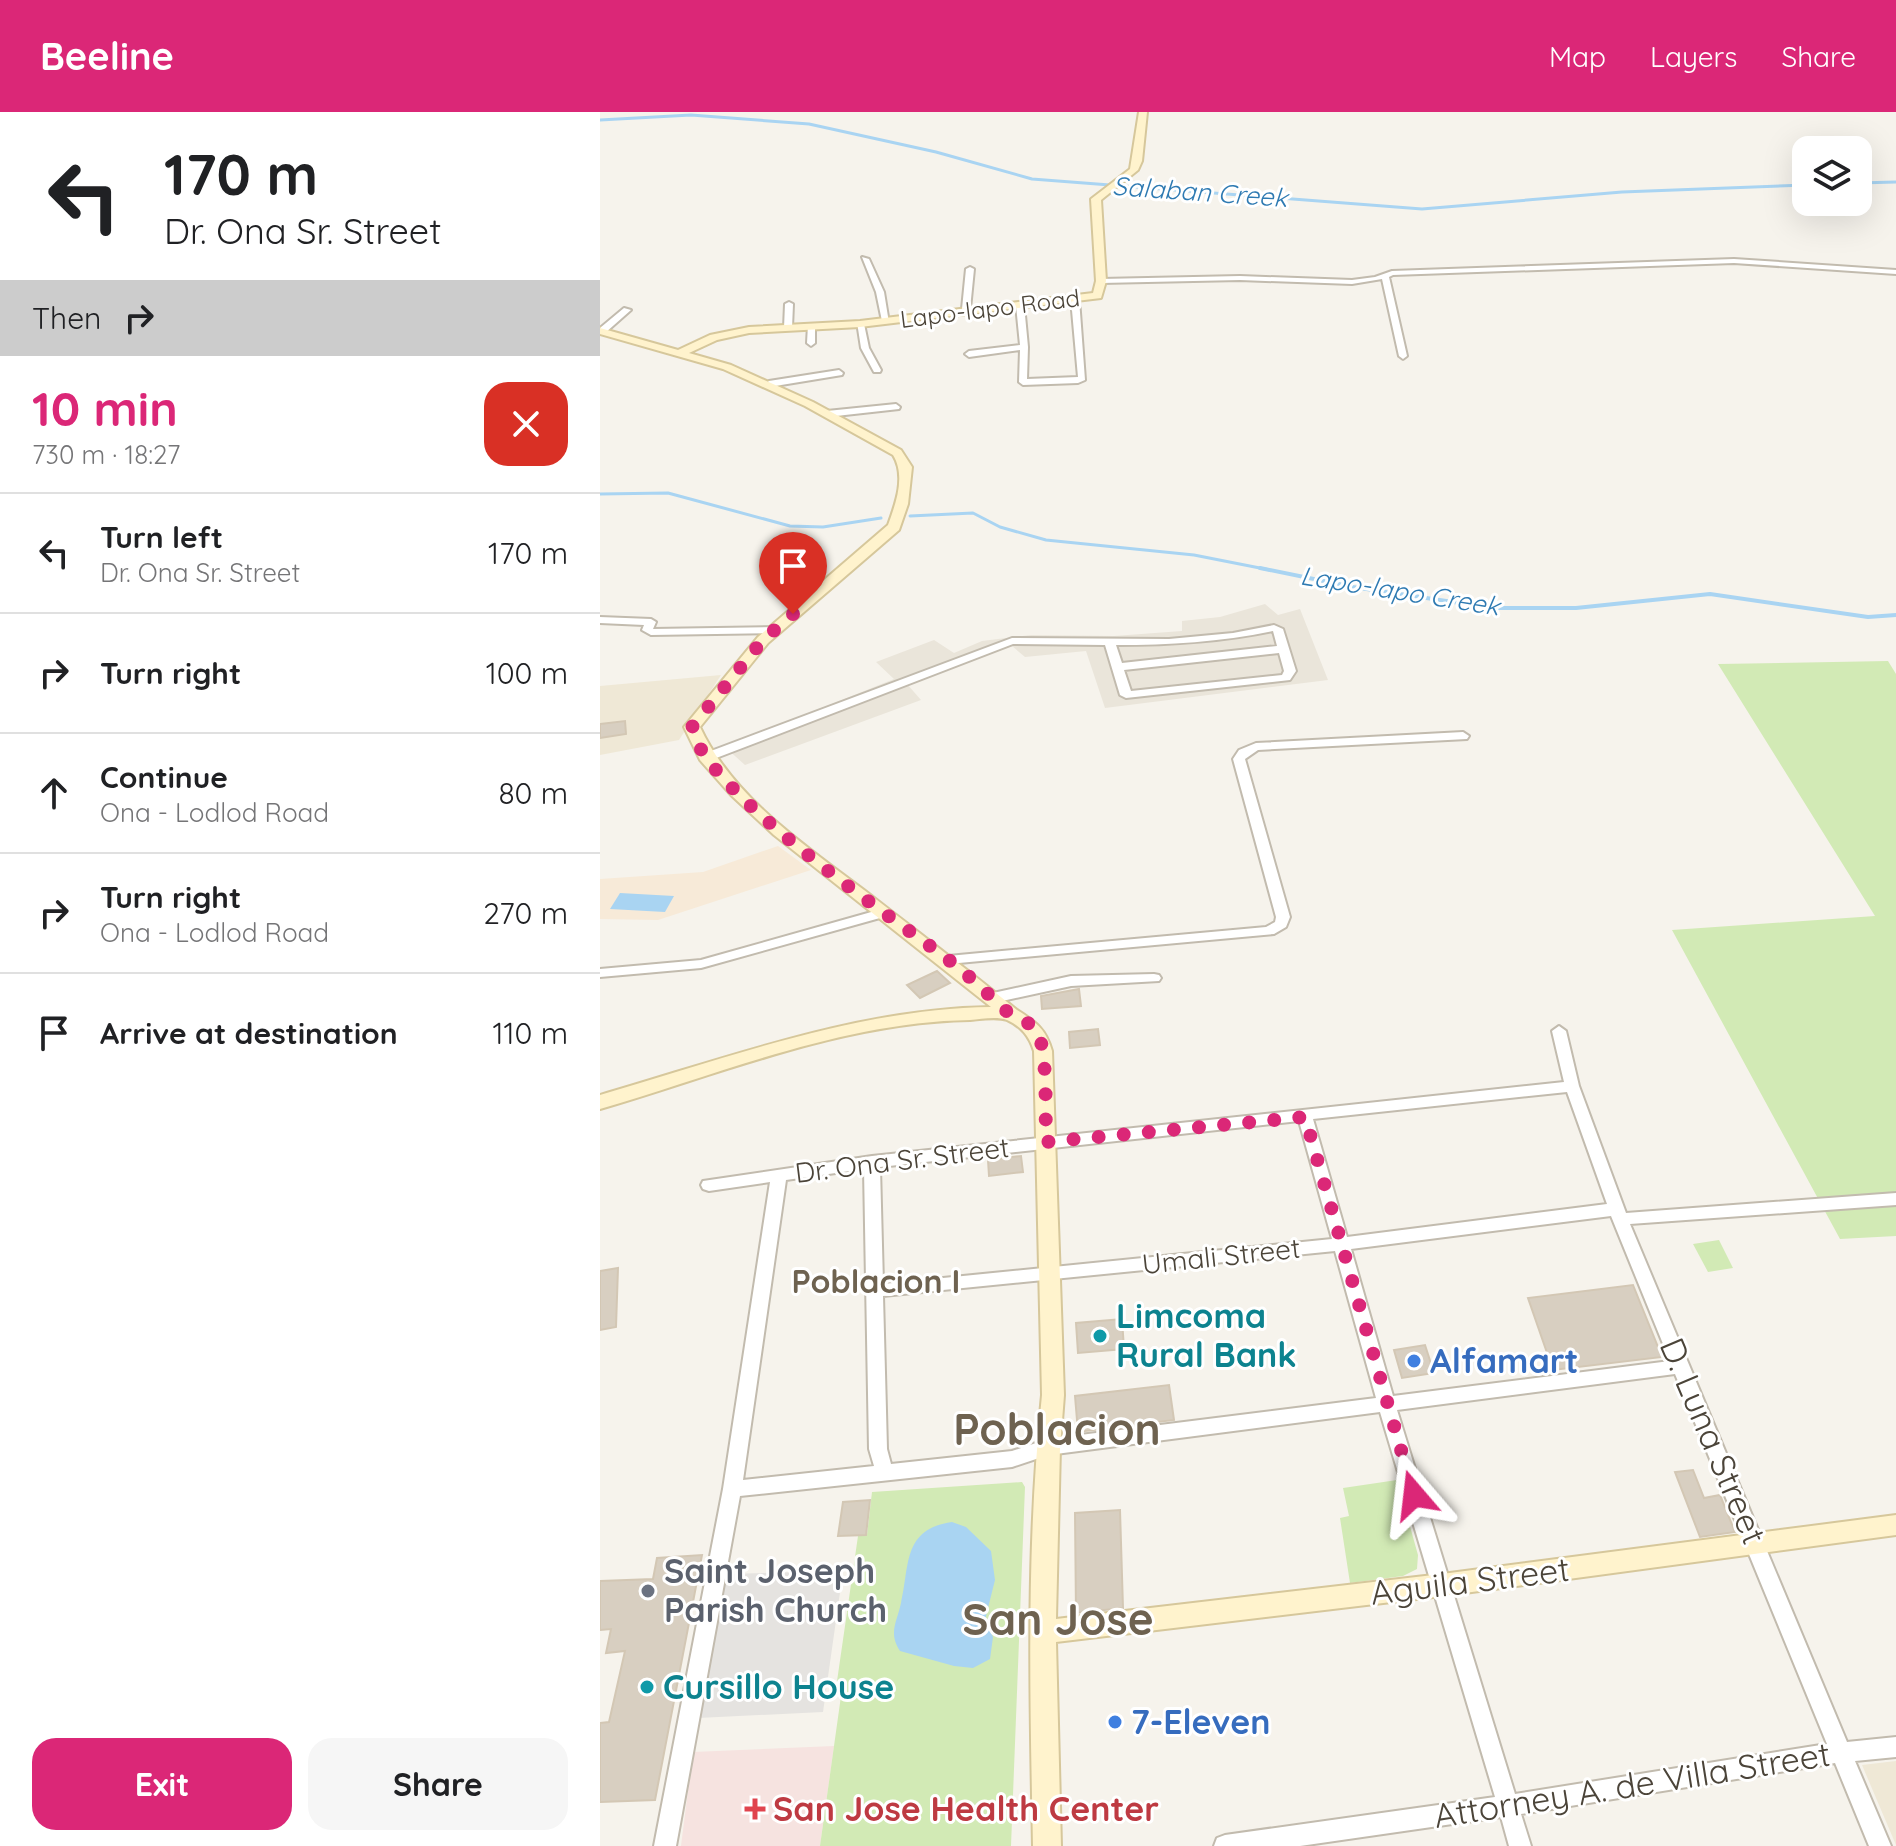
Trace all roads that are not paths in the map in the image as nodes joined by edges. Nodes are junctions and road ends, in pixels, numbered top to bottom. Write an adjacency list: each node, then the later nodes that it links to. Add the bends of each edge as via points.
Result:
1 (1143, 112): 6 (main road, Lapo-lapo Road, via 1138,161 1095,204)
2 (865, 259): 12 (street)
3 (970, 269): 10 (street)
4 (1896, 272): 5 (street, via 1734,261)
5 (1385, 274): 6 (street, via 1352,282); 21 (street)
6 (1101, 281): 7 (main road, Lapo-lapo Road, via 1097,296)
7 (1075, 299): 9 (main road, Lapo-lapo Road); 18 (street, via 1082,378 1022,386)
8 (789, 304): 15 (street)
9 (1020, 305): 10 (main road, Lapo-lapo Road); 18 (street)
10 (966, 309): 12 (main road, Lapo-lapo Road)
11 (627, 310): 16 (street)
12 (886, 321): 13 (main road, Lapo-lapo Road)
13 (860, 324): 14 (main road, Lapo-lapo Road); 22 (street)
14 (811, 327): 15 (main road, Lapo-lapo Road); 17 (street)
15 (788, 328): 19 (main road, Lapo-lapo Road, via 727,333)
16 (601, 331): 19 (main road)
17 (811, 343)
18 (1024, 347): 20 (street)
19 (682, 352): 24 (main road)
20 (969, 354)
21 (1403, 356)
22 (877, 370)
23 (839, 373): 24 (street)
24 (769, 384): 26 (main road)
25 (896, 407): 26 (street)
26 (827, 414): 28 (main road, via 904,462 902,504 894,527)
27 (600, 620): 28 (street, via 651,622 651,632)
28 (777, 630): 33 (main road, via 725,682 692,727)
29 (1110, 643): 30 (street, via 1233,636 1268,627 1278,629); 31 (street); 33 (street, via 1012,641)
30 (1284, 649): 31 (street); 31 (street, via 1290,671 1286,678 1177,690 1126,695)
31 (1117, 667)
32 (1463, 736): 35 (street, via 1256,747 1243,753 1239,759 1283,917 1269,931)
33 (707, 757): 34 (main road, via 759,814)
34 (882, 913): 35 (main road); 36 (street, via 701,964)
35 (948, 960): 38 (main road)
36 (600, 973)
37 (1154, 978): 38 (street, via 1071,981)
38 (1001, 1006): 41 (main road, via 795,1044); 43 (main road, via 1039,1035)
39 (1559, 1031): 40 (street, D. Luna Street)
40 (1572, 1086): 42 (street, Dr. Ona Sr. Street); 48 (street, D. Luna Street)
41 (600, 1102)
42 (1305, 1117): 43 (street, Dr. Ona Sr. Street); 49 (street)
43 (1046, 1142): 44 (street, Dr. Ona Sr. Street); 50 (main road)
44 (870, 1162): 45 (street, Dr. Ona Sr. Street); 51 (street)
45 (779, 1175): 46 (street, Dr. Ona Sr. Street); 56 (street)
46 (709, 1185)
47 (1896, 1199): 48 (street, Umali Street)
48 (1618, 1214): 49 (street, Umali Street); 52 (street, D. Luna Street)
49 (1341, 1244): 50 (street, Umali Street); 53 (street)
50 (1050, 1273): 51 (street, Umali Street); 54 (main road, via 1053,1395)
51 (873, 1291): 55 (street, via 878,1449)
52 (1682, 1366): 53 (street); 58 (street, D. Luna Street)
53 (1387, 1405): 54 (street); 59 (street)
54 (1048, 1447): 55 (street, via 1021,1457); 60 (main road)
55 (884, 1471): 56 (street)
56 (732, 1489): 64 (street)
57 (1896, 1525): 58 (main road, Aguila Street)
58 (1756, 1544): 59 (main road, Aguila Street); 62 (street, D. Luna Street)
59 (1442, 1585): 60 (main road, Aguila Street); 63 (street)
60 (1043, 1632): 65 (main road)
61 (1896, 1747): 62 (street, Attorney A. de Villa Street)
62 (1841, 1752): 63 (street, Attorney A. de Villa Street); 68 (street, D. Luna Street)
63 (1508, 1806): 66 (street, Attorney A. de Villa Street); 67 (street)
64 (665, 1846)
65 (1047, 1846)
66 (1225, 1846)
67 (1520, 1846)
68 (1880, 1846)

